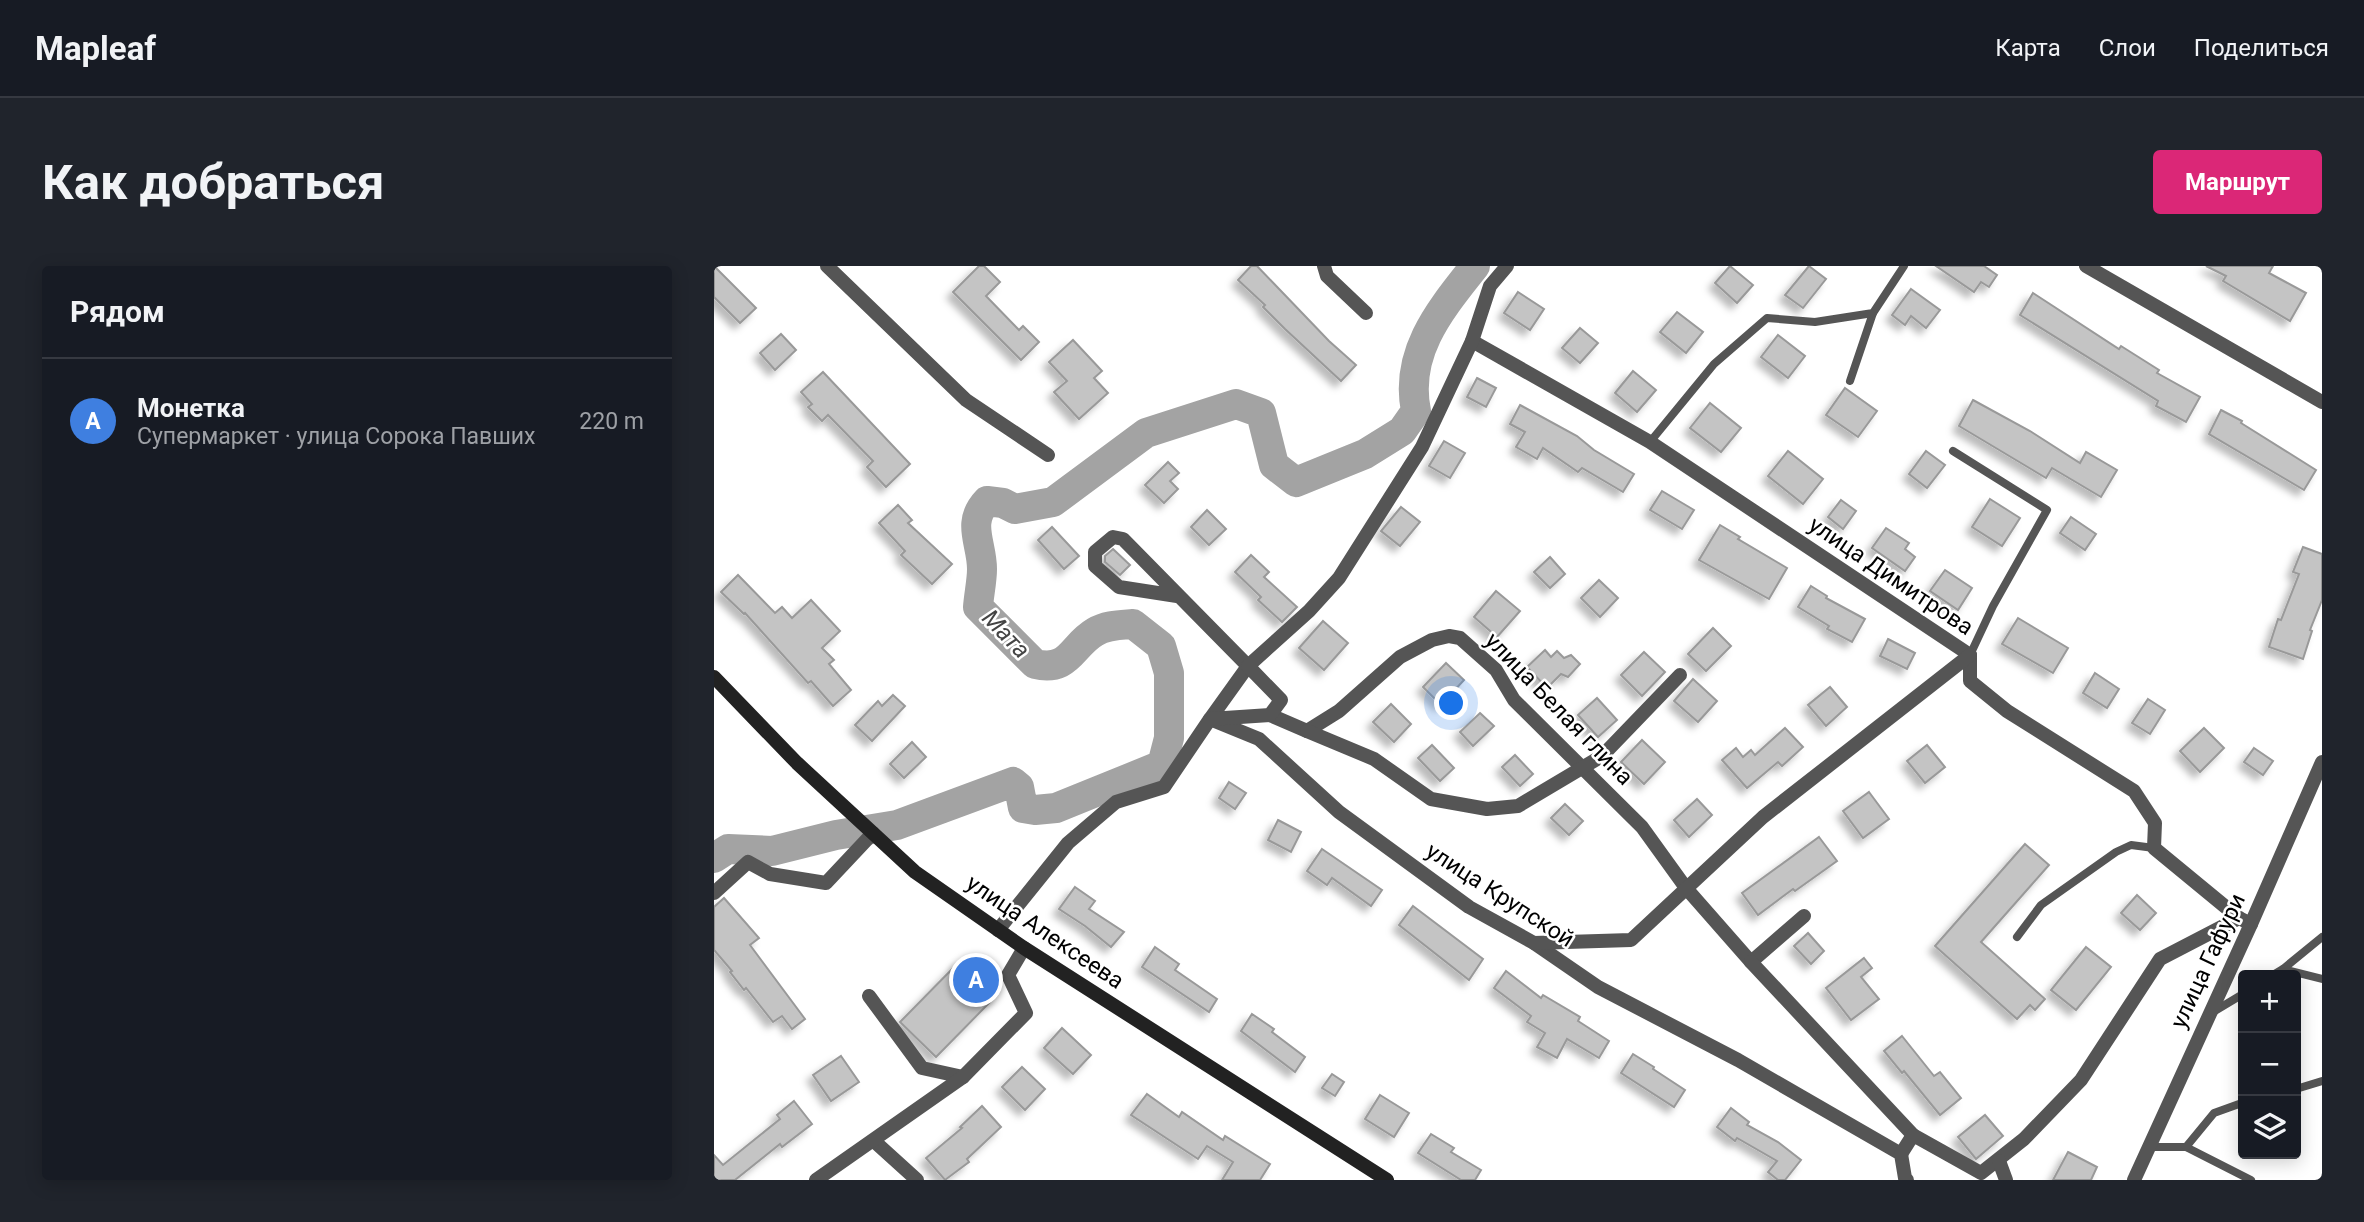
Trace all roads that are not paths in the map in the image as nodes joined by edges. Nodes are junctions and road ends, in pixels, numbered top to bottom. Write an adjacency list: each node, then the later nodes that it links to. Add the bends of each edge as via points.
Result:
1 (827, 266): 13 (street, via 967,400)
2 (1325, 266): 6 (street, via 1327,276)
3 (1507, 266): 8 (street, via 1490,286)
4 (1905, 266): 7 (lane)
5 (2086, 266): 10 (street)
6 (1366, 313)
7 (1873, 313): 9 (lane); 11 (lane, via 1815,321 1767,318 1714,364)
8 (1472, 341): 11 (street, улица Димитрова); 16 (street, via 1422,447 1339,578)
9 (1850, 381)
10 (2322, 402)
11 (1650, 442): 15 (street, улица Димитрова)
12 (1953, 451): 15 (lane, via 2047,510)
13 (1048, 455)
14 (1177, 596): 14 (street, via 1119,587 1095,566 1095,552 1113,537 1123,539); 16 (street)
15 (1970, 655): 25 (street, улица Димитрова, via 1970,681 2007,711 2134,791 2155,822); 26 (street, via 1763,817)
16 (1248, 666): 19 (street, via 1281,700); 20 (street)
17 (1680, 674): 23 (street, via 1602,756)
18 (714, 677): 24 (main road, улица Алексеева)
19 (1270, 715): 20 (street); 21 (street)
20 (1210, 719): 30 (street, via 1164,787 1116,802 1068,843); 33 (street, улица Крупской, via 1259,739 1350,820 1469,907)
21 (1307, 731): 23 (street, via 1374,759 1431,799 1487,808 1518,806); 23 (street, улица Белая глина, via 1339,711 1400,657 1449,636 1460,638 1496,670 1514,700)
22 (2322, 761): 29 (street, улица Гафури)
23 (1583, 769): 26 (street, улица Белая глина, via 1642,827)
24 (878, 839): 27 (street, via 826,883 770,874 748,862); 30 (main road, улица Алексеева, via 915,872)
25 (2154, 848): 29 (street); 31 (lane, via 2131,845 2116,852 2041,905)
26 (1686, 888): 33 (street, via 1631,940); 35 (street, улица Белая глина)
27 (714, 893)
28 (1804, 916): 35 (street)
29 (2245, 921): 40 (street, улица Гафури); 50 (street, via 2160,959 2081,1080)
30 (998, 929): 34 (main road, улица Алексеева)
31 (2018, 937)
32 (2322, 937): 36 (lane)
33 (1534, 943): 49 (street, улица Крупской, via 1598,987 1738,1060)
34 (1024, 948): 41 (street, via 1008,975 1026,1013); 53 (main road, улица Алексеева)
35 (1751, 962): 45 (street, улица Белая глина)
36 (2283, 969): 37 (lane)
37 (2322, 979)
38 (869, 996): 41 (street, via 922,1068)
39 (2238, 996): 40 (lane)
40 (2208, 1015): 47 (street, улица Гафури)
41 (964, 1077): 46 (street)
42 (2322, 1081): 43 (lane)
43 (2301, 1087)
44 (2238, 1106): 48 (lane, via 2214,1113)
45 (1913, 1135): 49 (street); 50 (street, улица Белая глина, via 1980,1173)
46 (874, 1141): 51 (street); 52 (street)
47 (2149, 1147): 48 (lane); 56 (street, улица Гафури)
48 (2186, 1147): 57 (lane)
49 (1901, 1154): 54 (street)
50 (1998, 1161): 55 (street)
51 (816, 1180)
52 (917, 1180)
53 (1388, 1180)
54 (1907, 1180)
55 (2006, 1180)
56 (2134, 1180)
57 (2251, 1180)

